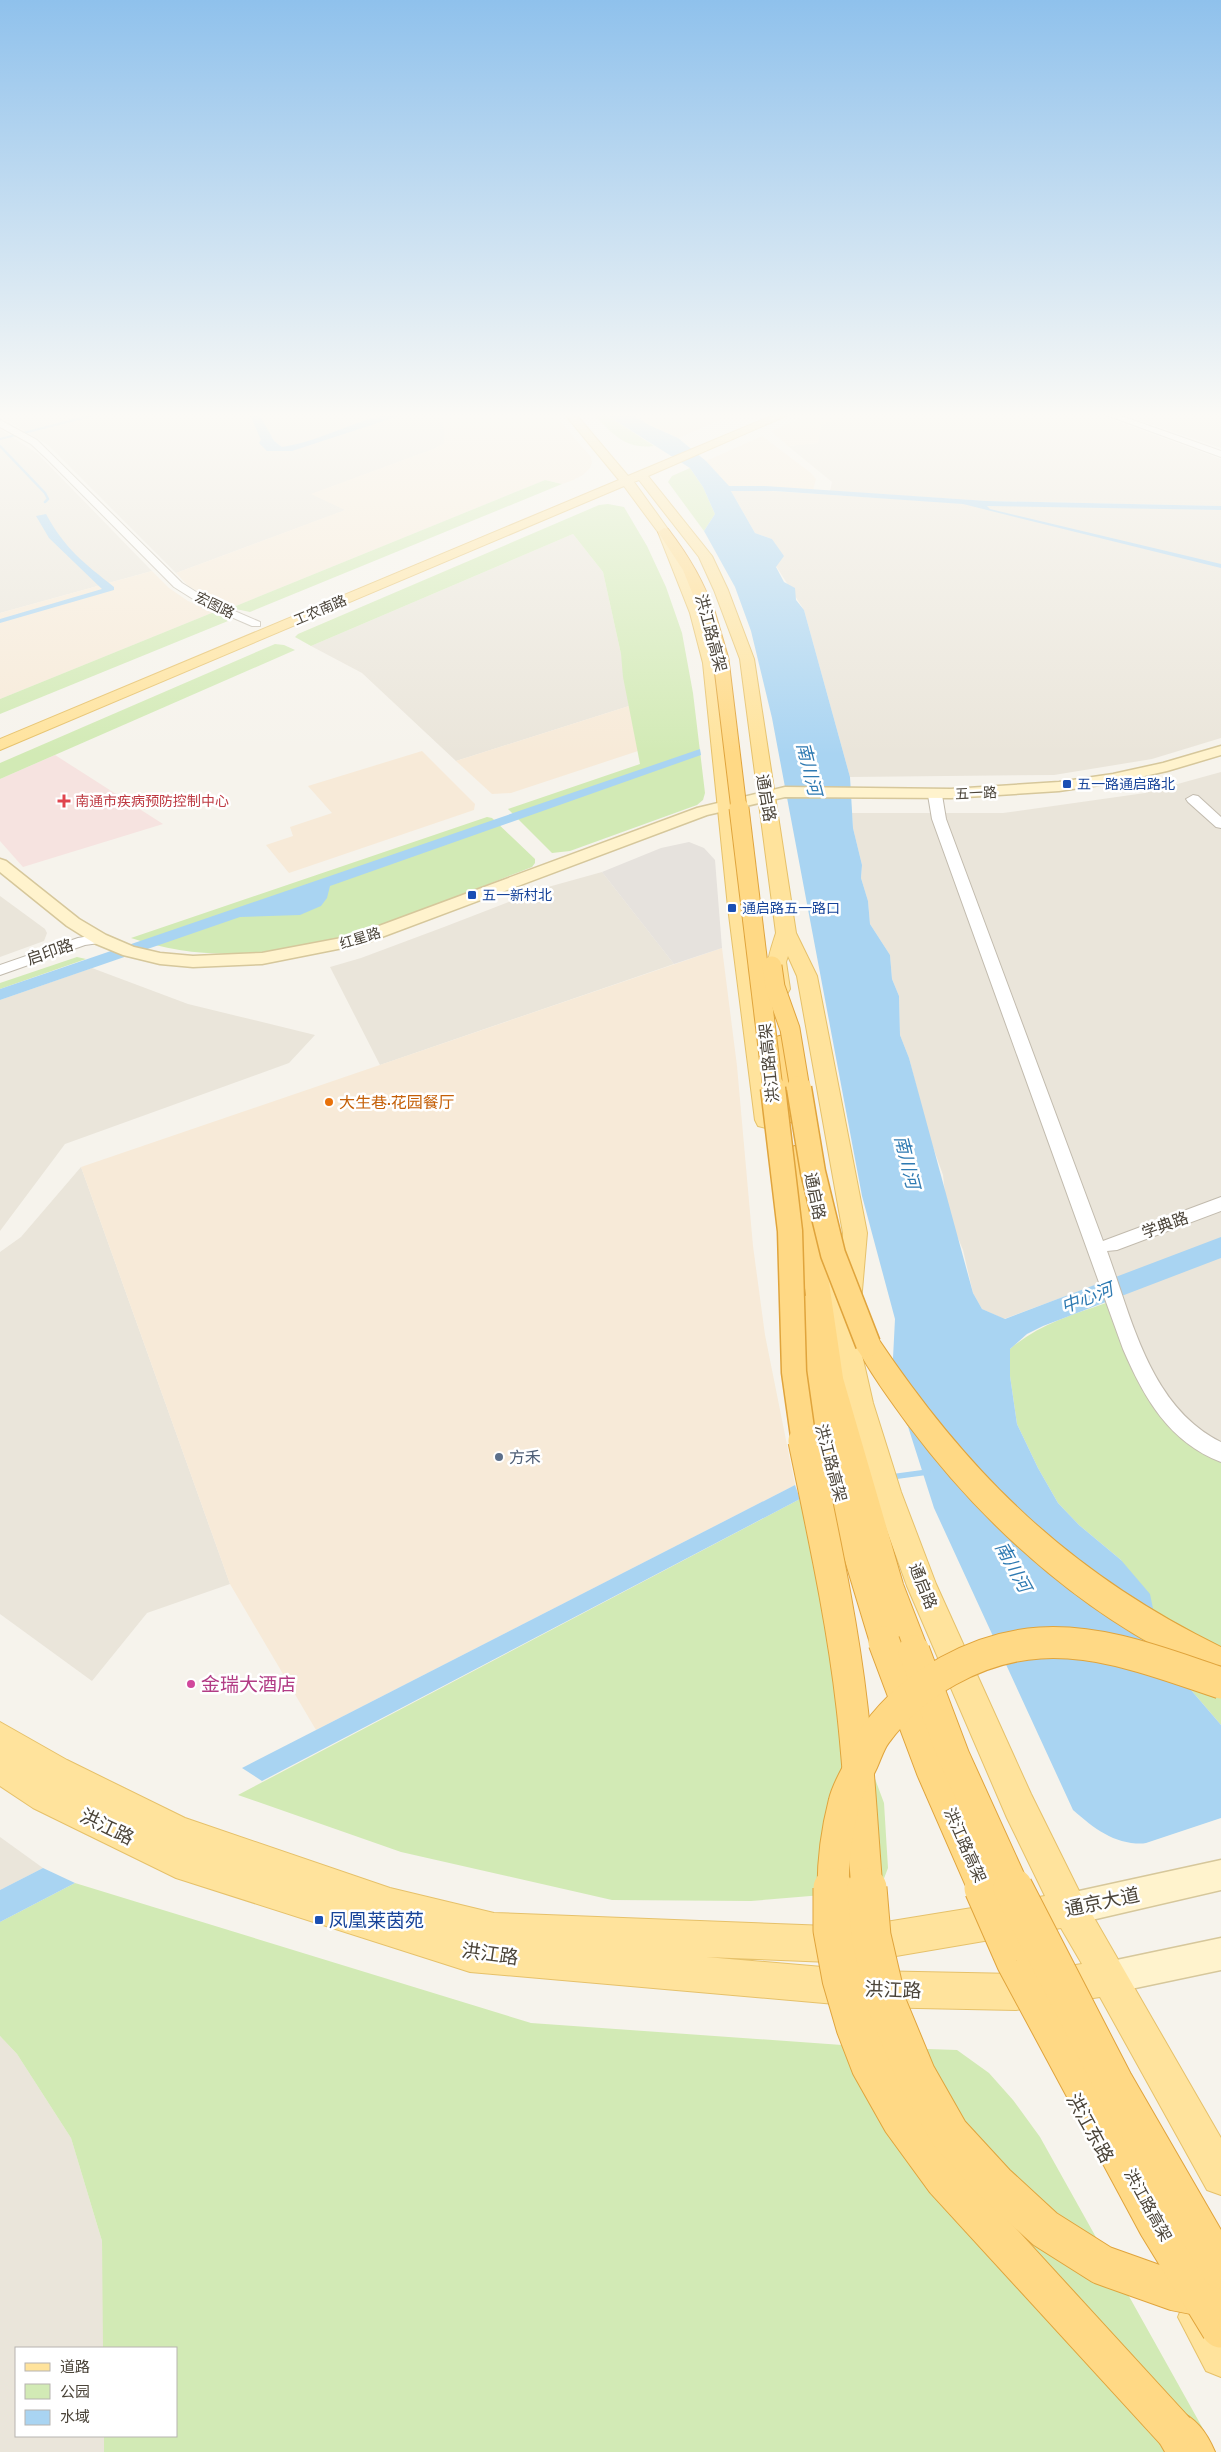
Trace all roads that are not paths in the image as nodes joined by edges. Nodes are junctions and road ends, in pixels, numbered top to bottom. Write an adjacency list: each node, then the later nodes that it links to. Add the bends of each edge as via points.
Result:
1 (119, 526): 9 (street, 宏图路, via 178,585 206,602)
2 (493, 526): 9 (main road, 工农南路)
3 (501, 526): 11 (main road, 工农南路)
4 (661, 526): 7 (main road)
5 (680, 526): 6 (main road, 通启路)
6 (684, 531): 8 (highway, 洪江路高架); 14 (main road, 通启路, via 714,572 747,659)
7 (664, 532): 8 (highway, 洪江路高架, via 692,571); 17 (main road, via 697,613 710,663)
8 (713, 612): 25 (highway, 洪江路高架, bridge, via 734,660); 27 (highway, 洪江路高架, bridge)
9 (256, 624): 10 (main road, 工农南路)
10 (0, 731)
11 (0, 745)
12 (1221, 750): 15 (main road, 五一路, via 1162,769 1108,781)
13 (1221, 759): 15 (main road, 五一路, via 1112,788 1009,800)
14 (776, 798): 15 (main road, 五一路); 17 (main road, 五一路); 21 (main road, 通启路)
15 (935, 798): 30 (street, via 939,819 1149,1385 1160,1404 1185,1430)
16 (1193, 799): 18 (street)
17 (727, 809): 23 (main road, 红星路, via 702,811 389,929 321,949 217,962 149,955); 23 (main road, 红星路, via 386,936 318,957 266,965 179,967 132,959); 37 (main road, via 760,1084 784,1226 806,1395 835,1529 871,1642)
18 (1221, 824)
19 (0, 864): 23 (main road, 红星路, via 57,912)
20 (0, 880): 22 (main road, 红星路, via 50,921)
21 (786, 933): 29 (main road, 通启路, via 776,962 800,1126); 29 (main road, via 807,976 855,1234 847,1321)
22 (82, 941): 23 (main road, 红星路); 24 (street, 启印路)
23 (104, 944)
24 (0, 970)
25 (775, 987): 31 (highway, bridge, via 790,1029 813,1172 833,1254 868,1344 892,1384 970,1481 1034,1544 1121,1608 1189,1649); 42 (highway, 洪江路高架, bridge, via 830,1378 888,1584 954,1756 1048,1958 1178,2197)
26 (1221, 1204): 28 (street, 学典路)
27 (790, 1231): 43 (highway, bridge, via 794,1372 802,1432 845,1657 871,1936 887,2005 916,2075 949,2133 995,2183 1045,2229 1102,2265 1175,2291); 44 (highway, 洪江路高架, bridge, via 821,1425 884,1642 932,1770 1016,1961 1158,2225)
28 (1110, 1245)
29 (851, 1361): 36 (main road, 通启路, via 887,1492 922,1586 1019,1806)
30 (1221, 1452)
31 (1221, 1663)
32 (1221, 1683): 46 (highway, bridge, via 1140,1656 1095,1646 1042,1642 1001,1649 962,1663 899,1707 875,1735 844,1801 833,1863 833,1930 842,1979 871,2066 902,2121 958,2194)
33 (0, 1738): 37 (main road, 洪江路, via 56,1771 179,1833 390,1905 494,1931 855,1945)
34 (0, 1767): 40 (main road, 洪江路, via 45,1796 176,1861 470,1954 869,1990)
35 (1221, 1874): 36 (main road, 通京大道)
36 (1070, 1909): 37 (main road, 通京大道); 39 (main road)
37 (982, 1923): 40 (main road, 洪江东路)
38 (1207, 1957): 39 (main road)
39 (1108, 1978): 40 (main road); 41 (main road)
40 (1016, 1992): 45 (main road, 洪江东路, via 1088,2125)
41 (1221, 2176)
42 (1221, 2269)
43 (1221, 2300)
44 (1221, 2328)
45 (1221, 2356)
46 (1193, 2452)

